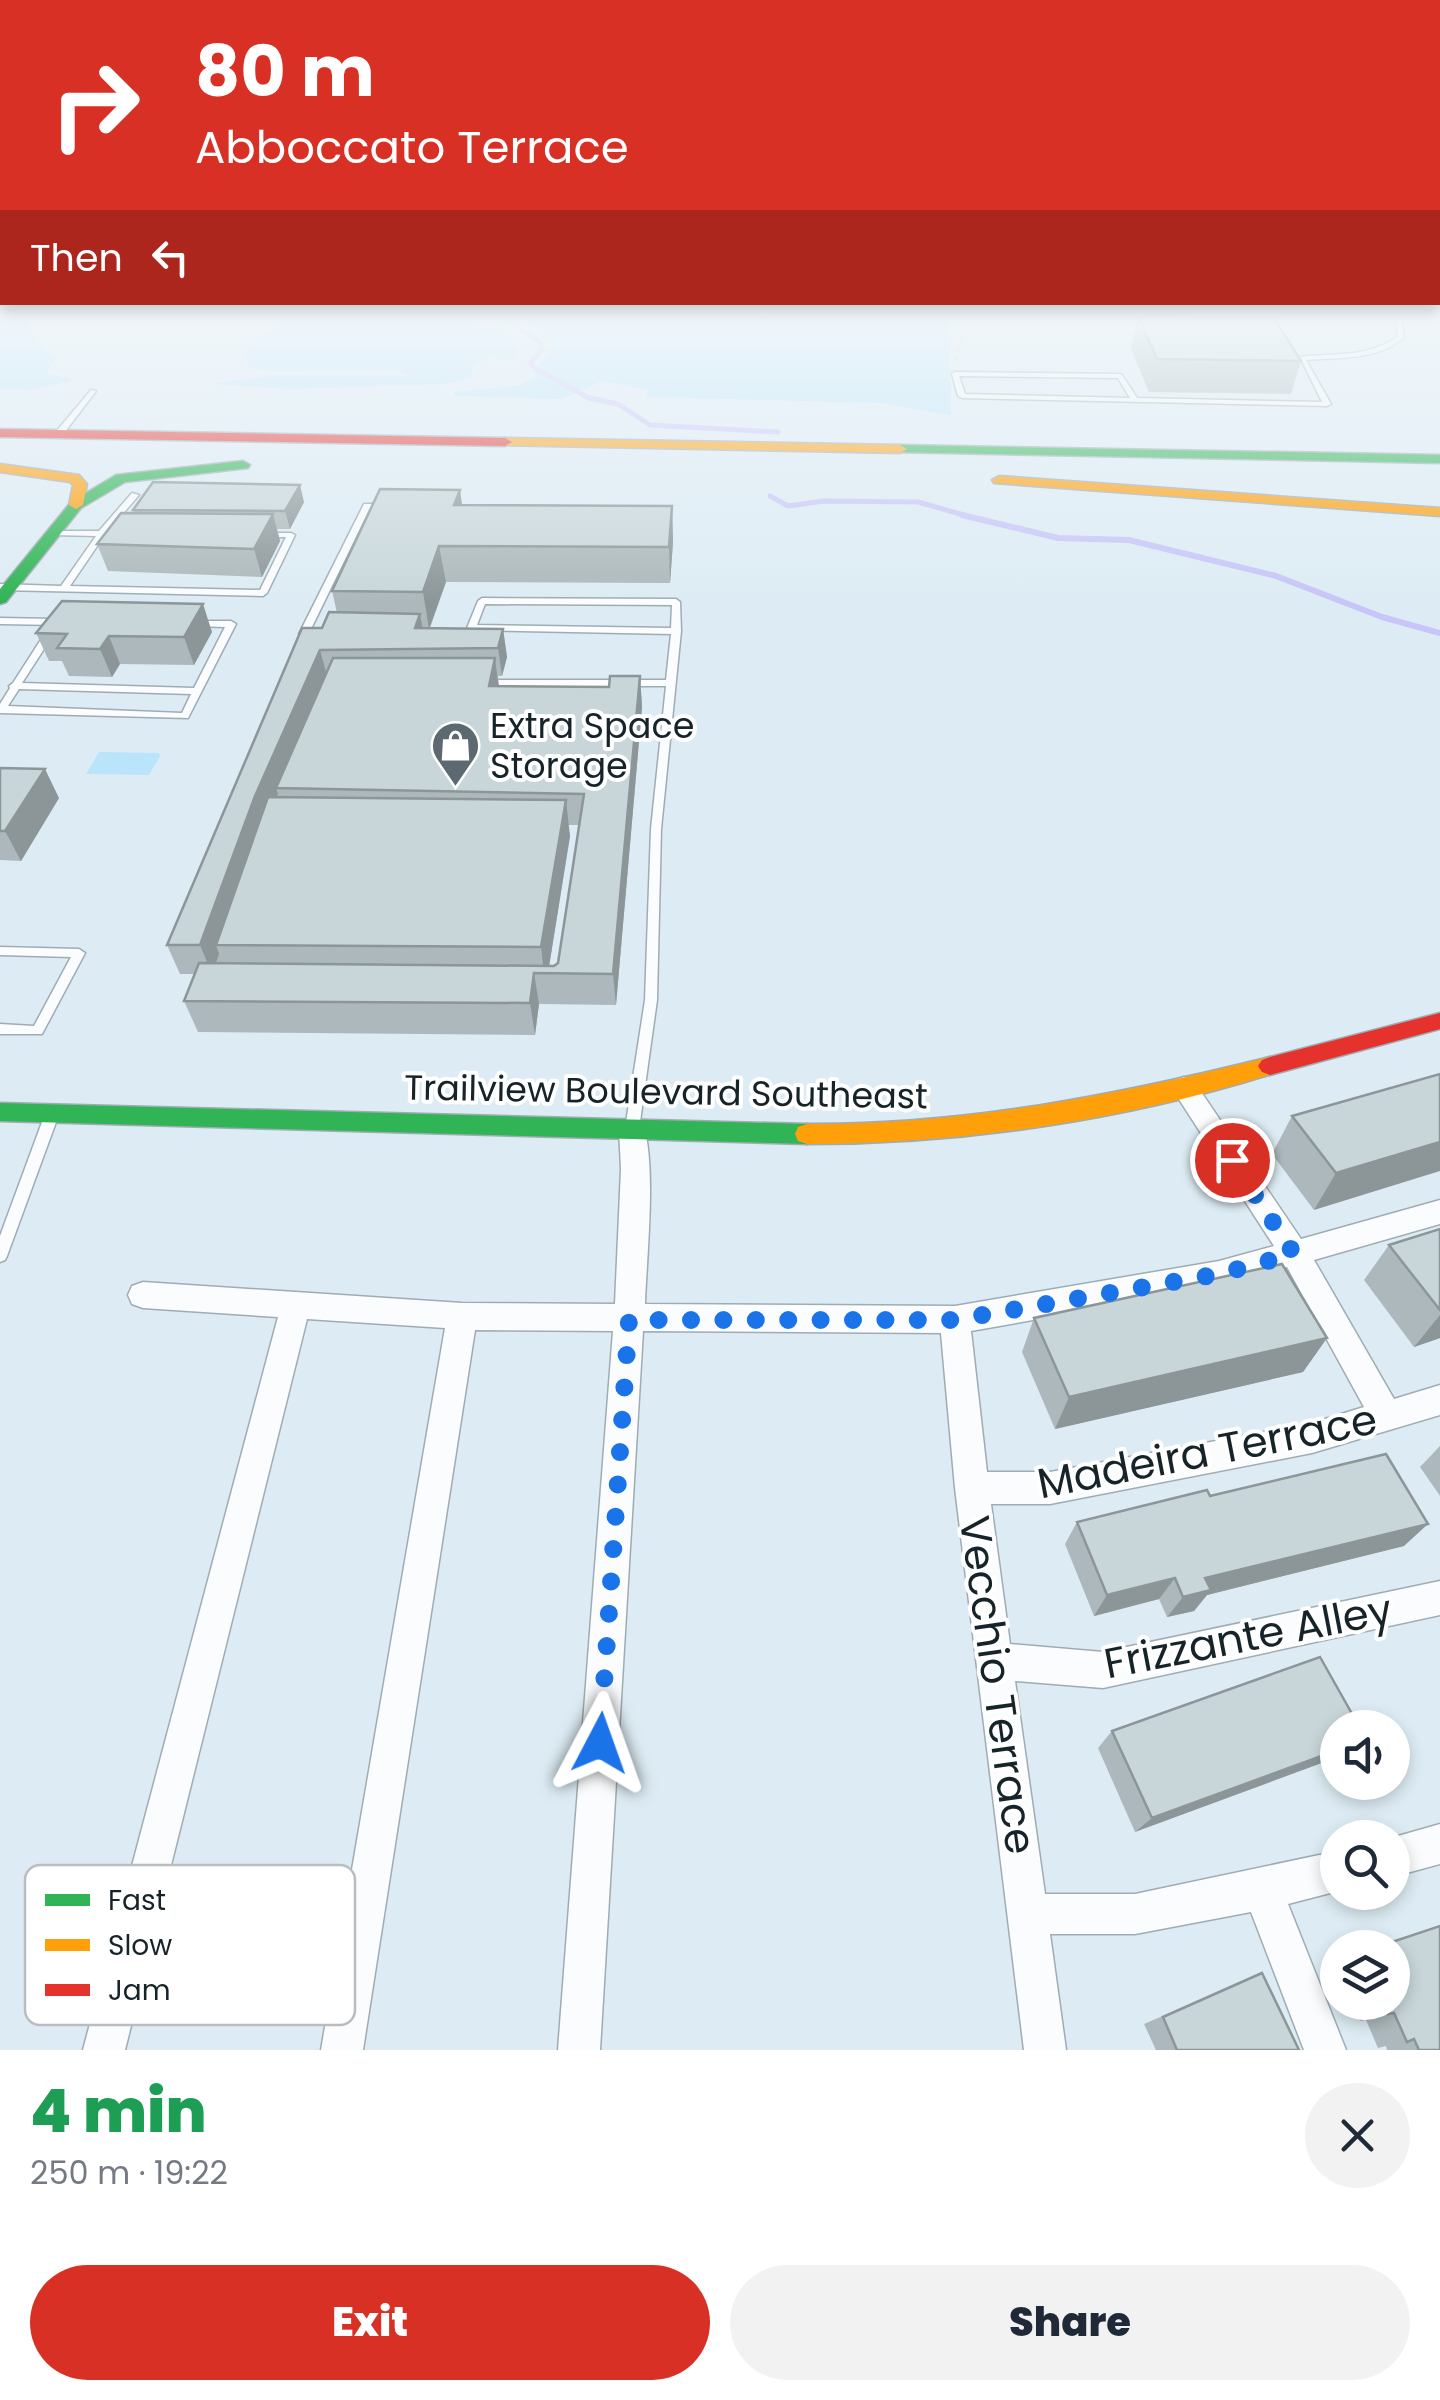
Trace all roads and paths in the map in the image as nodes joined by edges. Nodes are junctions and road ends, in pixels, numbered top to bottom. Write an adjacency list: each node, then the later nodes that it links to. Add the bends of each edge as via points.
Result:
1 (76, 412): 3 (lane)
2 (0, 433): 3 (main road)
3 (58, 434): 5 (main road)
4 (1369, 434): 5 (main road)
5 (845, 449): 6 (main road)
6 (1440, 459)
7 (0, 465): 10 (main road, via 74,478 80,484); 10 (main road, via 253,466 121,478)
8 (1388, 484): 12 (main road, via 970,477)
9 (134, 495): 14 (lane)
10 (76, 505): 13 (main road)
11 (405, 507): 24 (lane, via 367,506 304,634)
12 (1440, 512)
13 (53, 533): 14 (lane); 18 (main road)
14 (102, 534): 15 (lane); 17 (lane)
15 (140, 534)
16 (254, 535): 17 (lane, via 292,535 263,593)
17 (64, 588): 18 (lane)
18 (3, 591)
19 (0, 621): 20 (lane)
20 (57, 622): 21 (lane); 27 (lane)
21 (76, 622)
22 (173, 624): 28 (lane, via 231,624)
23 (676, 632): 23 (lane, via 676,602 482,600 467,630); 26 (lane)
24 (322, 634)
25 (472, 682): 26 (lane)
26 (670, 684): 36 (lane, via 656,830 651,1000)
27 (14, 686): 28 (lane); 29 (lane)
28 (198, 691): 29 (lane, via 185,716)
29 (0, 709)
30 (0, 952): 32 (lane, via 80,953 38,1030)
31 (1440, 1021): 33 (main road, Trailview Boulevard Southeast)
32 (0, 1030)
33 (1184, 1087): 36 (main road, Trailview Boulevard Southeast, via 946,1129 825,1135); 38 (street)
34 (0, 1112): 35 (main road, Trailview Boulevard Southeast)
35 (52, 1114): 36 (main road, Trailview Boulevard Southeast); 39 (lane)
36 (632, 1129): 43 (street)
37 (1440, 1212): 38 (street)
38 (1294, 1254): 44 (street, via 1219,1274); 46 (street)
39 (0, 1257)
40 (143, 1295): 41 (street)
41 (296, 1305): 42 (street); 52 (street)
42 (462, 1316): 43 (street); 56 (street)
43 (629, 1320): 44 (street); 61 (street)
44 (954, 1320): 47 (street, Vecchio Terrace)
45 (1440, 1400): 46 (street, Madeira Terrace)
46 (1387, 1417): 47 (street, Madeira Terrace, via 1312,1438 1050,1488)
47 (972, 1488): 49 (street, Vecchio Terrace)
48 (1440, 1598): 49 (street, Frizzante Alley, via 1103,1670)
49 (995, 1661): 55 (street, Vecchio Terrace)
50 (1440, 1844): 51 (street)
51 (1410, 1852)
52 (152, 1865)
53 (1320, 1876): 54 (street)
54 (1262, 1890): 55 (street, via 1134,1914); 63 (street)
55 (1029, 1914): 62 (street, Vecchio Terrace)
56 (355, 1970)
57 (110, 2025): 59 (street)
58 (346, 2025): 60 (street)
59 (104, 2050)
60 (342, 2050)
61 (579, 2050)
62 (1045, 2050)
63 (1325, 2050)

